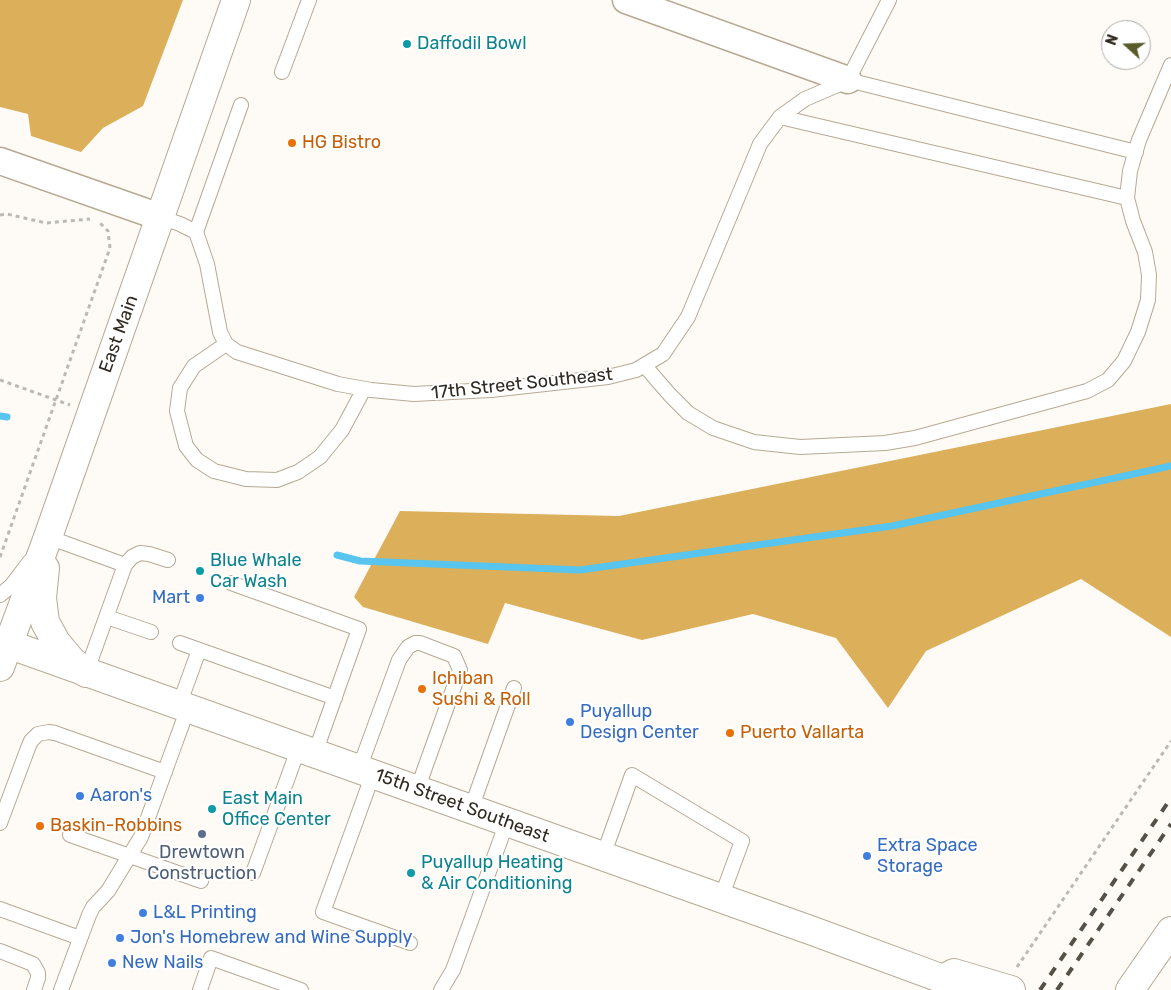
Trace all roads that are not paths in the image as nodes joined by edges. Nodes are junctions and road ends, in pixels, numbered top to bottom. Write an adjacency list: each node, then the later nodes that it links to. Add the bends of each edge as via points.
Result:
1 (236, 0): 13 (street, East Main)
2 (309, 0): 6 (lane)
3 (626, 0): 7 (street)
4 (889, 0): 7 (lane)
5 (1171, 65): 10 (lane)
6 (282, 72)
7 (848, 80): 9 (lane, 17th Street Southeast, via 805,99); 10 (lane)
8 (241, 105): 14 (lane)
9 (780, 117): 12 (lane); 16 (lane, 17th Street Southeast, via 760,144 688,317 663,354)
10 (1136, 152): 12 (lane)
11 (0, 161): 13 (street)
12 (1127, 198): 16 (lane, via 1145,252 1149,275 1148,300 1124,361 1108,380 1087,391 908,439 800,447 754,442 713,428 688,413)
13 (160, 217): 14 (lane); 18 (street, East Main)
14 (196, 232): 15 (lane, via 208,269 220,332)
15 (226, 344): 17 (lane, 17th Street Southeast, via 246,355); 17 (lane, via 194,366 180,388 177,411 186,446 197,460 214,471 246,479 277,480 298,472 320,457 342,430)
16 (644, 365): 17 (lane, 17th Street Southeast, via 608,377 491,390 414,394)
17 (364, 389)
18 (48, 537): 20 (lane); 22 (lane, via 11,586); 27 (street, East Main); 28 (street, via 42,598 45,622 60,646)
19 (168, 560): 20 (lane, via 140,553)
20 (125, 565): 23 (lane)
21 (231, 583): 30 (lane, via 360,629)
22 (0, 595)
23 (107, 616): 24 (lane); 28 (lane)
24 (151, 632)
25 (180, 643): 26 (lane)
26 (198, 650): 30 (lane); 31 (lane)
27 (3, 651): 28 (street, 15th Street Southeast)
28 (86, 673): 31 (street, 15th Street Southeast)
29 (514, 688): 36 (lane)
30 (335, 698): 32 (lane)
31 (184, 707): 32 (street, 15th Street Southeast); 33 (lane)
32 (307, 750): 34 (street, 15th Street Southeast); 42 (lane)
33 (165, 772): 38 (lane, via 55,733 38,734 28,748); 40 (lane, via 142,836)
34 (366, 772): 35 (street, 15th Street Southeast); 35 (lane, via 399,660 408,647 420,643 454,656 460,670); 48 (lane, via 323,912)
35 (417, 790): 36 (street, 15th Street Southeast)
36 (470, 809): 37 (street, 15th Street Southeast)
37 (507, 822): 41 (street, 15th Street Southeast); 56 (lane, via 453,970)
38 (0, 824)
39 (70, 835): 40 (lane)
40 (129, 856): 43 (lane); 47 (lane, via 108,891 93,907)
41 (603, 856): 44 (street, 15th Street Southeast); 44 (lane, via 632,775 742,841)
42 (253, 873)
43 (201, 881)
44 (721, 898): 50 (street, 15th Street Southeast)
45 (0, 909): 47 (lane)
46 (1171, 931): 57 (street)
47 (80, 938): 53 (lane)
48 (410, 943)
49 (0, 951): 52 (lane, via 33,964 38,973)
50 (946, 985): 51 (street, 15th Street Southeast, via 954,973)
51 (1007, 989)
52 (34, 990)
53 (61, 990)
54 (200, 990): 55 (lane, via 211,958)
55 (301, 990)
56 (441, 990)
57 (1130, 990)

